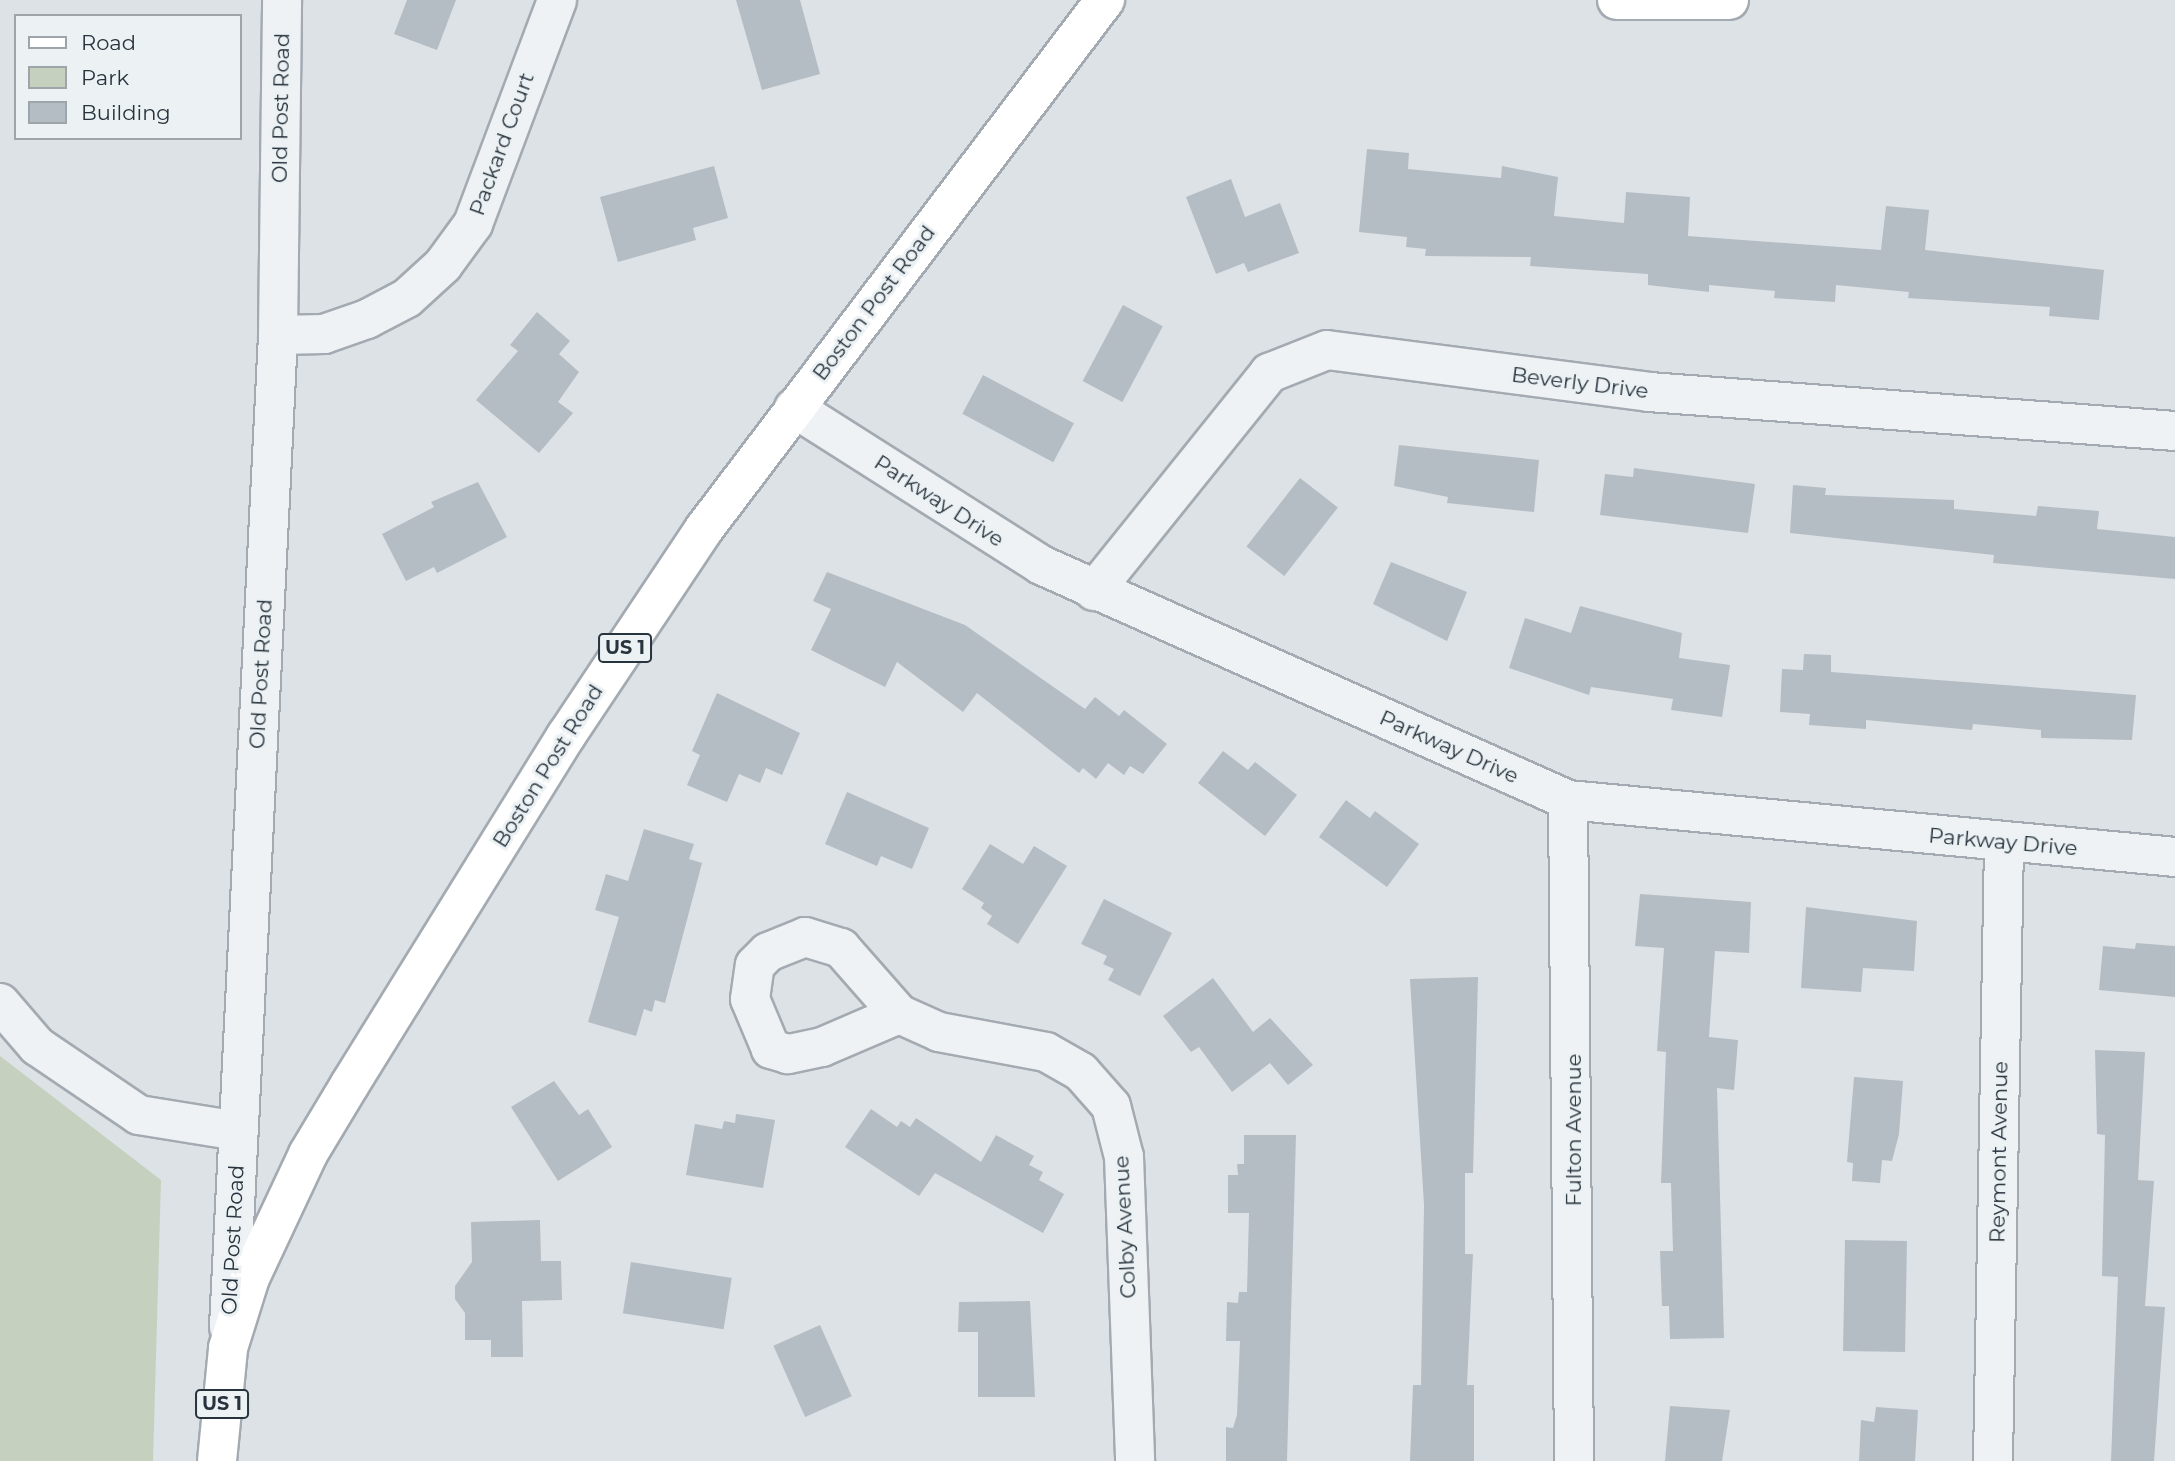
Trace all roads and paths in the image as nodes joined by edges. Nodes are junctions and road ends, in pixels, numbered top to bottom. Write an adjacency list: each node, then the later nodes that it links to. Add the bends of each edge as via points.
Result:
1 (282, 0): 6 (street, Old Post Road)
2 (557, 0): 6 (street, Packard Court, via 473,224 443,265 407,298 367,319 324,334)
3 (1105, 0): 7 (main road, Boston Post Road / US 1)
4 (1617, 0): 5 (main road)
5 (1729, 0)
6 (278, 335): 15 (street, Old Post Road)
7 (794, 408): 9 (street, Parkway Drive, via 988,533); 16 (main road, Boston Post Road / US 1, via 566,736 349,1084 275,1217)
8 (2175, 431): 9 (street, Beverly Drive, via 1649,392 1327,351 1269,373)
9 (1094, 591): 10 (street, Parkway Drive)
10 (1568, 800): 11 (street, Parkway Drive); 19 (street, Fulton Avenue)
11 (2004, 842): 12 (street, Parkway Drive); 20 (street, Reymont Avenue)
12 (2175, 857)
13 (0, 1003): 15 (street, via 37,1046 139,1115)
14 (899, 1014): 18 (street, Colby Avenue, via 939,1031 1046,1052 1081,1072 1111,1105 1124,1157)
15 (238, 1131): 16 (street, Old Post Road)
16 (228, 1348): 17 (main road, Boston Post Road / US 1)
17 (218, 1461)
18 (1135, 1461)
19 (1574, 1461)
20 (1993, 1461)

